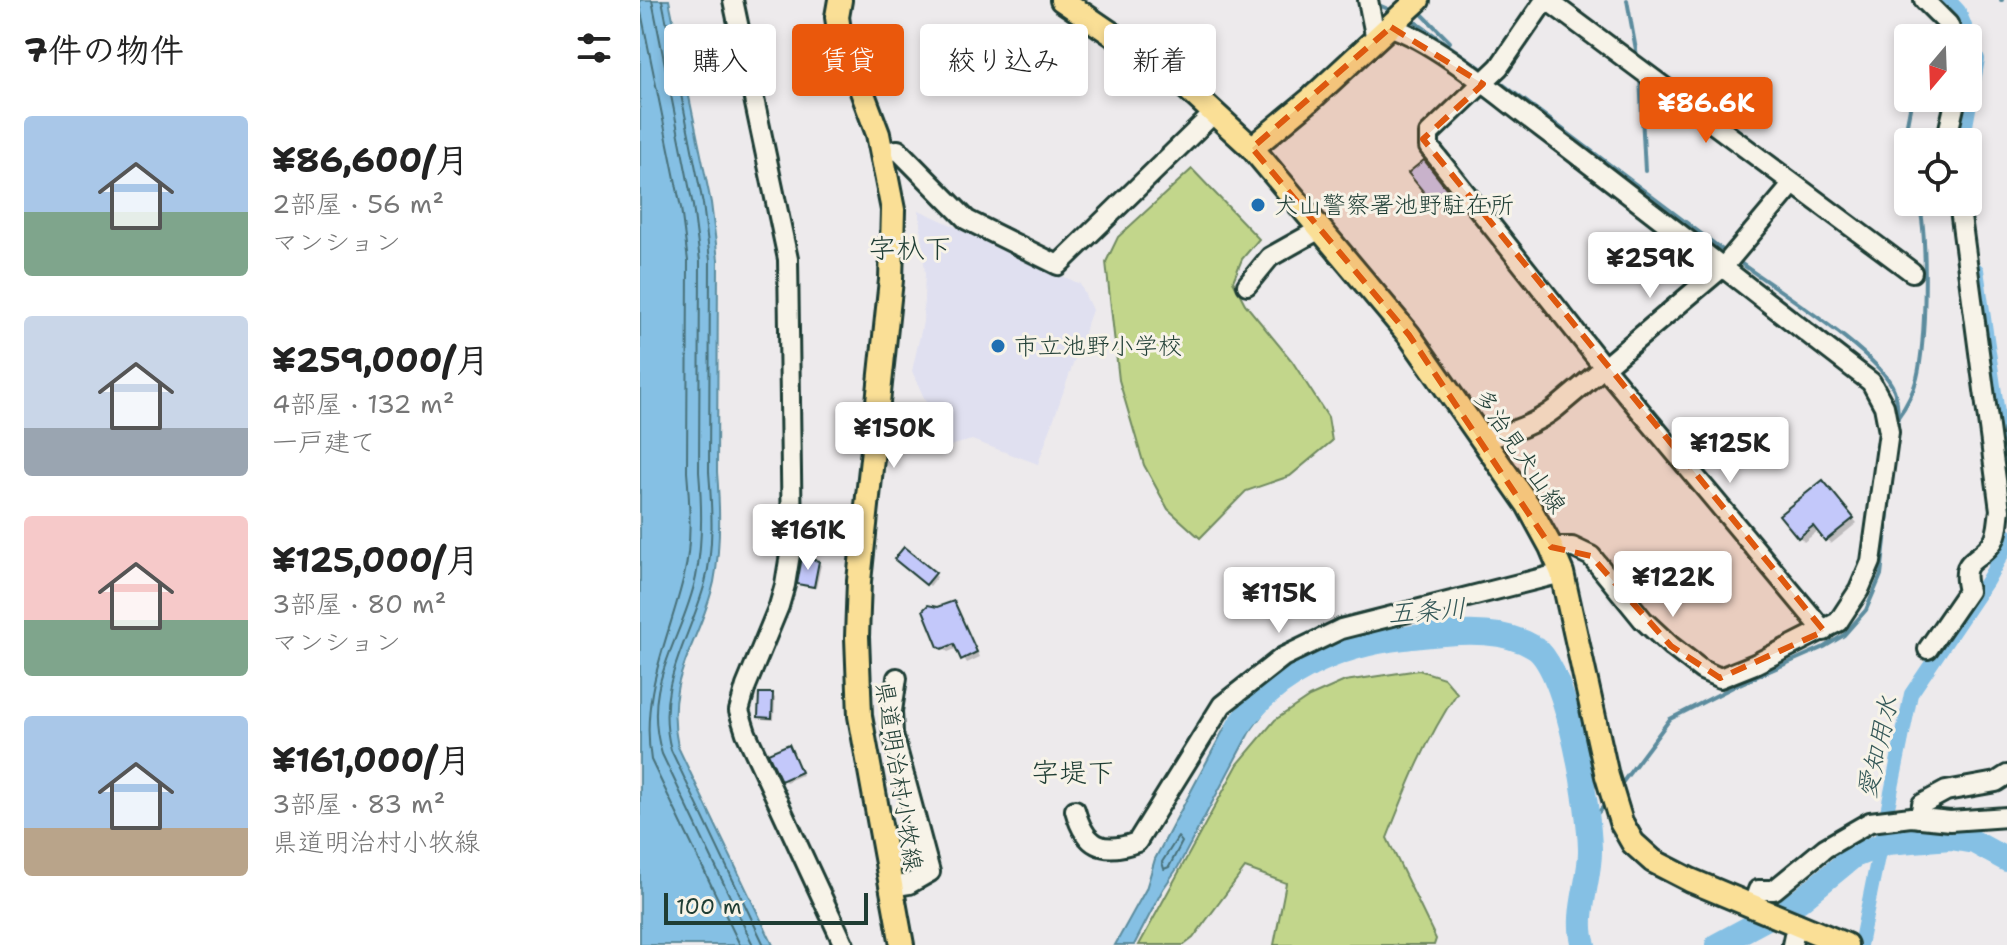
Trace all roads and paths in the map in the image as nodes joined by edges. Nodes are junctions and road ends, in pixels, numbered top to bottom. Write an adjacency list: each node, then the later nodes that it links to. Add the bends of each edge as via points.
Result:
1 (733, 0): 38 (street, via 787,247 792,490 785,585 739,711)
2 (825, 0): 9 (main road)
3 (840, 0): 10 (main road, 県道明治村小牧線)
4 (1062, 0): 15 (main road, 多治見犬山線)
5 (1418, 0): 12 (main road)
6 (1546, 0): 13 (street); 18 (street)
7 (1924, 0): 11 (street)
8 (1369, 5): 12 (street)
9 (836, 24)
10 (838, 24)
11 (1948, 24)
12 (1387, 30): 13 (street, via 1411,34); 16 (main road)
13 (1489, 78): 21 (street); 24 (street, via 1429,134 1429,147)
14 (863, 96): 17 (main road, 県道明治村小牧線)
15 (1215, 112): 16 (main road, 多治見犬山線); 17 (street, via 1058,265 967,220 898,150)
16 (1252, 148): 20 (main road, 多治見犬山線)
17 (883, 152): 35 (main road, 県道明治村小牧線, via 893,210 893,255 857,637 860,716)
18 (1793, 184): 21 (street); 22 (street)
19 (1961, 216): 29 (street, via 2000,510 1992,543 1965,567 1968,591)
20 (1320, 229): 23 (street, via 1270,257); 25 (main road, 多治見犬山線, via 1409,335)
21 (1729, 260): 24 (street); 28 (street, via 1871,382 1884,406 1889,432 1871,562 1838,622)
22 (1912, 272)
23 (1247, 285)
24 (1603, 366): 25 (street, via 1539,421); 28 (street)
25 (1483, 440): 26 (main road, 多治見犬山線)
26 (1551, 547): 27 (main road, 多治見犬山線); 28 (street, via 1572,547 1591,556 1652,629 1702,670 1720,678)
27 (1562, 573): 32 (street, via 1341,629 1283,657 1222,705 1137,842 1099,847 1079,826); 36 (main road, 多治見犬山線, via 1621,822 1633,843 1653,861)
28 (1824, 631)
29 (1928, 649)
30 (897, 678): 35 (street, via 893,734 930,872)
31 (2007, 775): 34 (street, via 1946,791 1922,804)
32 (1075, 810)
33 (2007, 817): 34 (street)
34 (1920, 818): 36 (street, via 1870,822 1852,831 1774,890 1758,890)
35 (890, 887): 39 (main road, 県道明治村小牧線)
36 (1753, 908): 37 (main road, 多治見犬山線)
37 (1794, 932): 40 (main road, 多治見犬山線)
38 (844, 945)
39 (902, 945)
40 (1846, 945)

